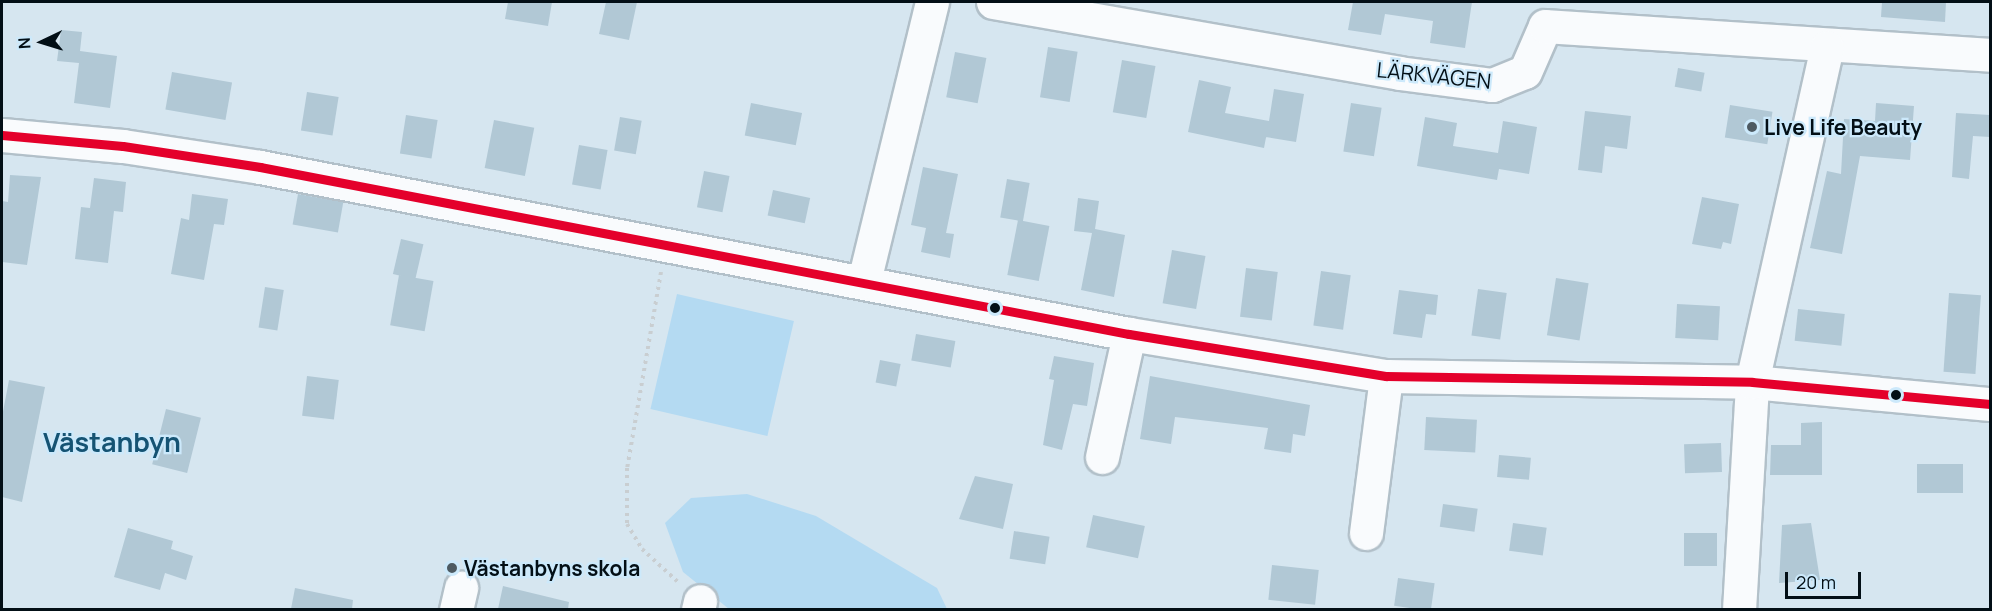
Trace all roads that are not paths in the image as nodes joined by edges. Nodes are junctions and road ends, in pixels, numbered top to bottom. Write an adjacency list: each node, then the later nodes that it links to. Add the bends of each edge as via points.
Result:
1 (932, 2): 7 (street)
2 (993, 2): 3 (street, LÄRKVÄGEN, via 1399,73 1491,85 1525,72)
3 (1546, 14): 4 (street, LÄRKVÄGEN)
4 (1827, 47): 5 (street, LÄRKVÄGEN); 10 (street)
5 (1990, 55)
6 (2, 135): 7 (street, via 123,146 260,167)
7 (864, 281): 8 (street)
8 (1129, 334): 9 (street); 12 (street)
9 (1386, 376): 10 (street); 13 (street)
10 (1752, 382): 11 (street); 14 (street)
11 (1990, 404)
12 (1102, 457)
13 (1366, 533)
14 (1739, 609)

